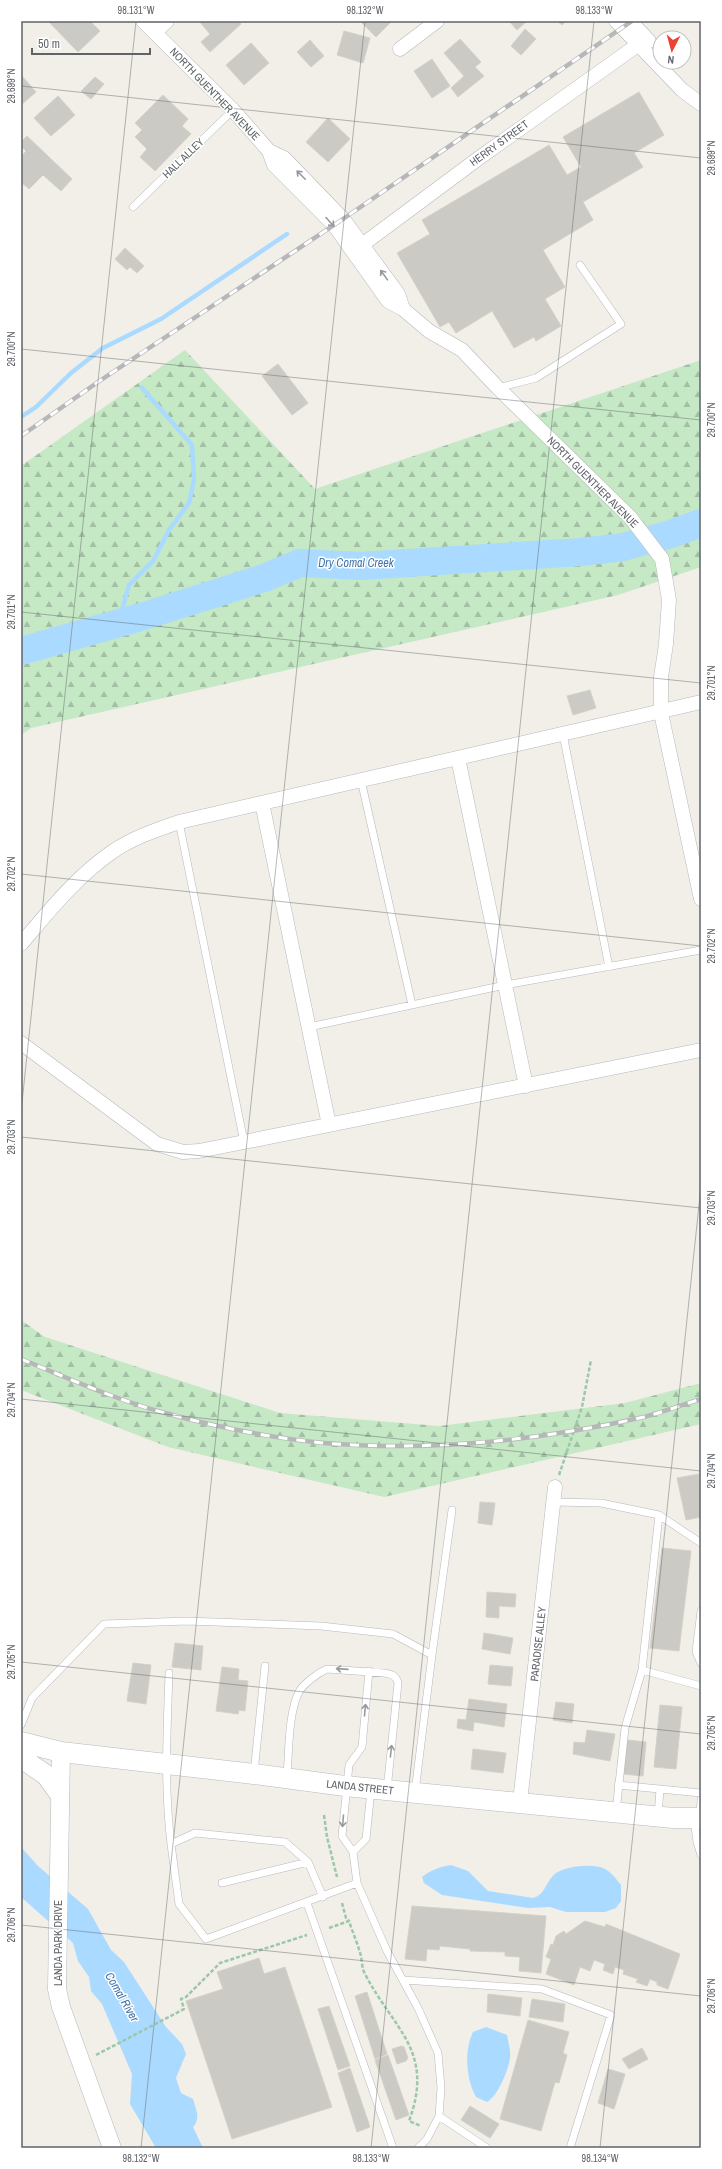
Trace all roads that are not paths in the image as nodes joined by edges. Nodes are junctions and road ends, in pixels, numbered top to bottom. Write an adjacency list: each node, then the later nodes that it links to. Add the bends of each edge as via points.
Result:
1 (143, 21): 6 (street, NORTH GUENTHER AVENUE)
2 (167, 21): 6 (street)
3 (437, 21): 9 (street)
4 (616, 21): 7 (street)
5 (630, 21): 8 (street)
6 (155, 32): 12 (street, NORTH GUENTHER AVENUE)
7 (639, 44): 11 (street, via 682,90); 15 (street, HERRY STREET)
8 (652, 44)
9 (400, 49)
10 (676, 70): 11 (street, via 690,85)
11 (698, 101)
12 (233, 110): 13 (street, NORTH GUENTHER AVENUE); 14 (lane, HALL ALLEY)
13 (269, 151): 15 (street, NORTH GUENTHER AVENUE, one-way to 13, via 326,200 284,158); 17 (street, NORTH GUENTHER AVENUE, one-way to 17, via 274,165 334,225 388,301)
14 (133, 206)
15 (362, 245): 17 (street, NORTH GUENTHER AVENUE, one-way to 15, via 398,294)
16 (580, 265): 18 (lane, via 621,324 536,378)
17 (403, 308): 18 (street, NORTH GUENTHER AVENUE, via 429,331 462,350)
18 (498, 388): 20 (street, NORTH GUENTHER AVENUE, via 630,517 662,559 669,600 661,677)
19 (701, 702): 20 (street)
20 (661, 713): 21 (street); 26 (street, NORTH GUENTHER AVENUE)
21 (563, 734): 22 (street); 29 (lane)
22 (458, 758): 23 (street); 30 (street)
23 (361, 780): 24 (street); 31 (lane)
24 (262, 803): 25 (street); 32 (street)
25 (179, 822): 27 (street, via 149,832 113,852 78,879); 37 (lane)
26 (701, 899)
27 (21, 944)
28 (701, 950): 29 (lane)
29 (609, 967): 30 (lane)
30 (505, 985): 31 (lane); 35 (street)
31 (412, 1005): 32 (lane)
32 (309, 1027): 36 (street)
33 (21, 1043): 37 (street, via 157,1144 183,1152)
34 (701, 1050): 35 (street)
35 (526, 1086): 36 (street)
36 (329, 1125): 37 (street)
37 (244, 1142)
38 (555, 1487): 39 (street, PARADISE ALLEY)
39 (553, 1502): 41 (lane, via 601,1503); 65 (street, PARADISE ALLEY)
40 (452, 1510): 44 (lane)
41 (659, 1515): 42 (lane); 47 (lane)
42 (701, 1543)
43 (701, 1611): 45 (lane, via 696,1652)
44 (432, 1655): 51 (lane, via 393,1634 321,1626 187,1621 104,1624 32,1698); 62 (lane)
45 (701, 1663)
46 (265, 1666): 56 (lane)
47 (642, 1670): 50 (lane); 58 (lane, via 625,1728)
48 (369, 1671): 57 (lane, one-way to 57, via 327,1669 301,1689 292,1718); 59 (lane, one-way to 48, via 349,1765 362,1747); 60 (lane, one-way to 48, via 398,1682 392,1675)
49 (169, 1673): 55 (lane)
50 (701, 1686)
51 (21, 1725)
52 (21, 1742): 53 (main road, LANDA STREET)
53 (61, 1752): 55 (main road, LANDA STREET); 63 (street, LANDA PARK DRIVE)
54 (21, 1758): 63 (main road, via 46,1774)
55 (166, 1764): 56 (main road, LANDA STREET); 69 (lane, via 166,1806)
56 (254, 1774): 57 (main road, LANDA STREET)
57 (287, 1778): 59 (main road, LANDA STREET)
58 (618, 1785): 61 (lane); 66 (lane)
59 (345, 1786): 60 (main road, LANDA STREET); 70 (lane, one-way to 70, via 342,1836)
60 (379, 1789): 62 (main road, LANDA STREET); 70 (lane, via 366,1839)
61 (660, 1789): 64 (lane); 68 (lane)
62 (414, 1792): 65 (main road, LANDA STREET)
63 (59, 1793): 79 (street, LANDA PARK DRIVE, via 56,1972 61,2007)
64 (701, 1793)
65 (520, 1802): 66 (main road, LANDA STREET)
66 (616, 1812): 68 (main road, LANDA STREET)
67 (699, 1814): 68 (main road, LANDA STREET); 71 (lane, via 697,1842)
68 (658, 1816)
69 (172, 1844): 72 (lane, via 195,1833 285,1842); 76 (lane, via 180,1904 206,1939)
70 (353, 1852): 74 (lane)
71 (701, 1855)
72 (308, 1862): 73 (lane); 75 (lane)
73 (222, 1883)
74 (356, 1883): 75 (lane); 77 (lane)
75 (323, 1896): 76 (lane)
76 (307, 1902): 80 (lane)
77 (402, 1980): 78 (lane, via 438,2053 441,2088); 83 (lane, via 542,1989 611,2015)
78 (439, 2116): 81 (lane, via 427,2139); 82 (lane)
79 (112, 2148)
80 (393, 2148)
81 (418, 2148)
82 (487, 2148)
83 (570, 2148)

